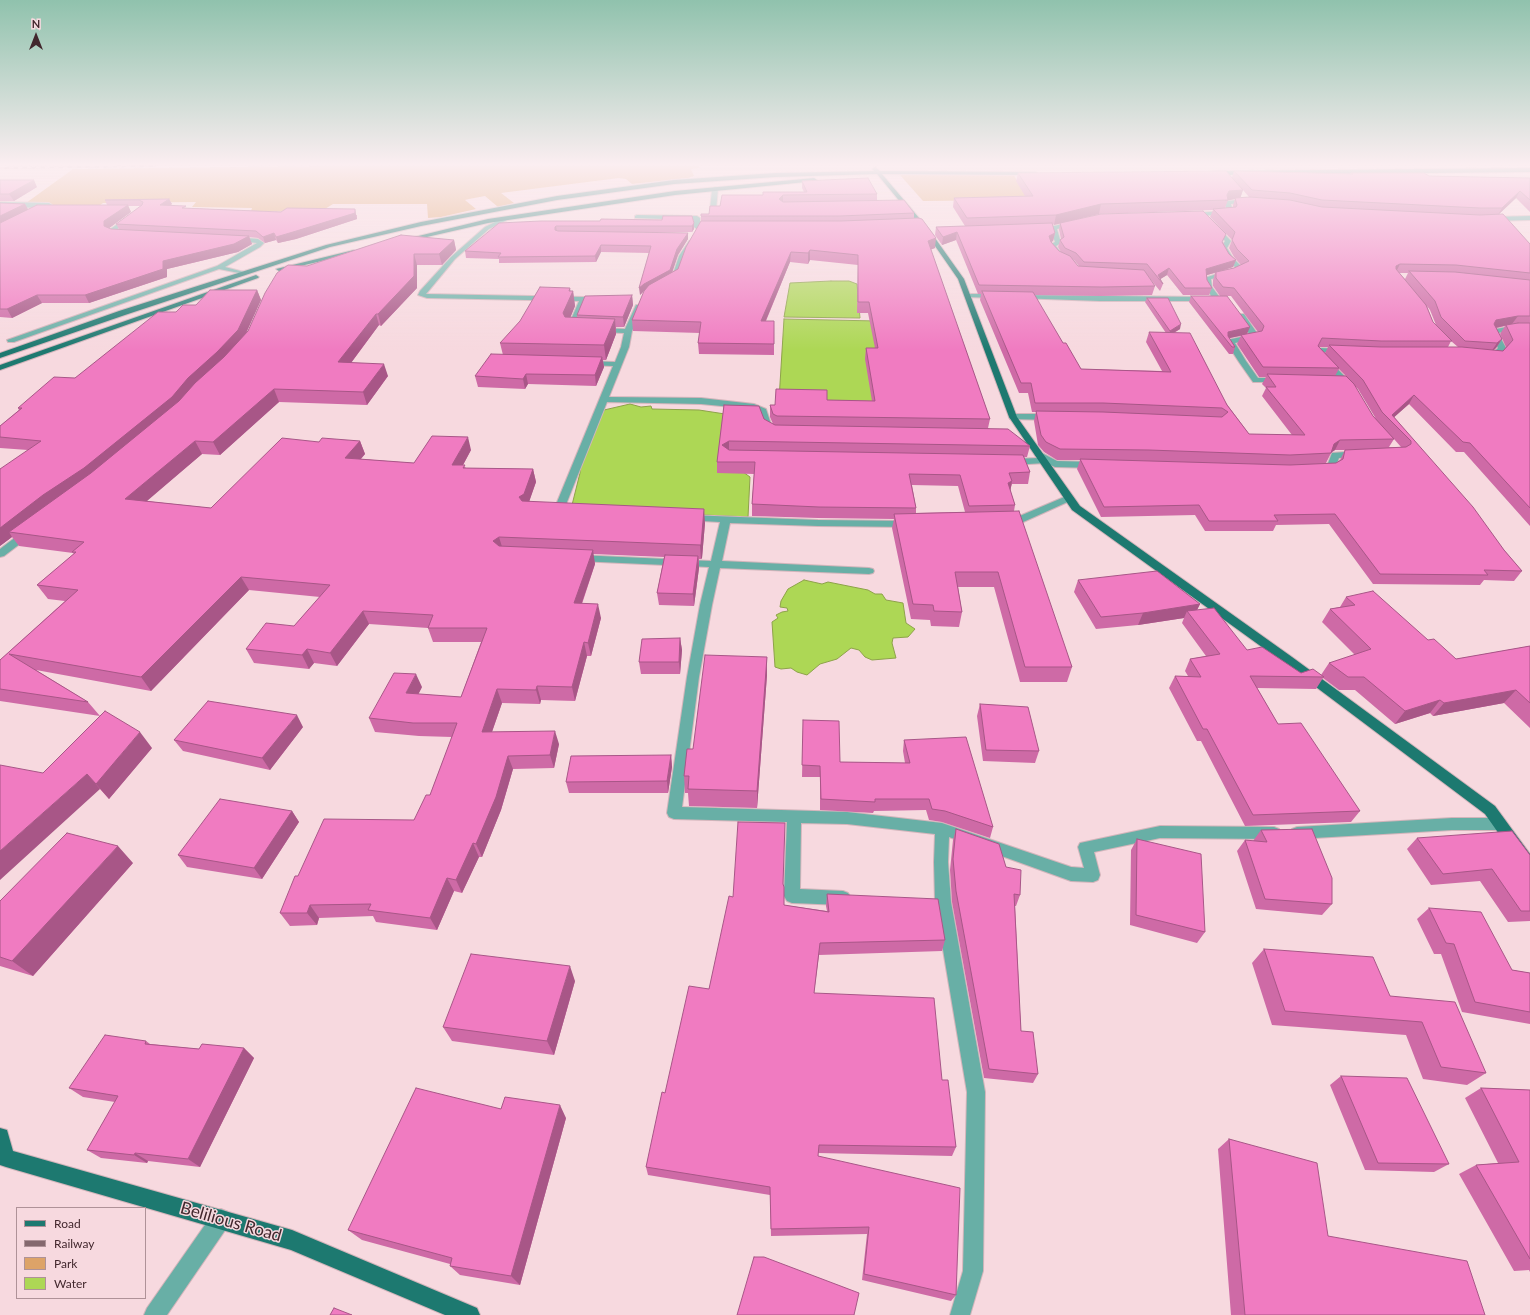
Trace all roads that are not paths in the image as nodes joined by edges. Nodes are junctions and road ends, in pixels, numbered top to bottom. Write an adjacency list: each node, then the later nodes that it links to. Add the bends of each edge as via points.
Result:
1 (116, 227): 10 (street, via 111,231)
2 (406, 227): 18 (main road, via 362,237)
3 (466, 227): 14 (main road)
4 (488, 227): 21 (street, via 453,258 422,295)
5 (697, 227): 12 (street)
6 (923, 227): 20 (main road, via 932,232 961,279)
7 (1215, 227): 22 (street, via 1228,241 1224,248 1230,259 1241,269 1207,278 1209,287)
8 (1032, 228): 9 (street)
9 (1054, 228): 16 (street, via 1058,243 1052,245 1060,257)
10 (131, 234)
11 (688, 236): 12 (street)
12 (695, 236): 19 (street, via 682,256 675,278)
13 (226, 239): 17 (street, via 261,243)
14 (394, 243)
15 (363, 250): 37 (main road, via 277,273)
16 (1066, 260)
17 (220, 267): 18 (street); 31 (street)
18 (242, 273): 33 (main road)
19 (661, 286)
20 (968, 296): 22 (street, via 1100,299 1158,295); 43 (main road)
21 (540, 298): 25 (street); 28 (street, via 583,299 571,329)
22 (1218, 299): 23 (street)
23 (1227, 299)
24 (641, 300): 30 (street)
25 (534, 309)
26 (1236, 310): 38 (street, via 1255,336 1230,342 1243,362 1256,380)
27 (1530, 329): 34 (street, via 1512,328 1494,332 1502,348 1494,358)
28 (578, 330)
29 (592, 330): 30 (street)
30 (628, 331): 36 (street)
31 (11, 340)
32 (1352, 352): 40 (street, via 1321,350 1319,354)
33 (0, 356)
34 (1479, 356)
35 (581, 363): 36 (street)
36 (618, 364): 42 (street)
37 (0, 368)
38 (1286, 380)
39 (1331, 382): 40 (street)
40 (1346, 382): 41 (street)
41 (1354, 392)
42 (603, 399): 45 (street, via 701,401 754,406 763,410 768,428 775,432); 52 (street)
43 (1013, 417): 44 (street); 47 (main road, via 1021,435)
44 (1059, 417)
45 (787, 432)
46 (1367, 454): 50 (street, via 1335,455 1331,468)
47 (1041, 458): 48 (street); 49 (street, via 1055,464); 51 (main road)
48 (1004, 462)
49 (1100, 465)
50 (1308, 469)
51 (1069, 498): 55 (street, via 1017,521); 63 (main road, via 1076,508 1288,660 1490,810)
52 (558, 512)
53 (681, 517): 54 (street)
54 (726, 520): 56 (street); 60 (street)
55 (993, 522)
56 (922, 524)
57 (34, 528): 58 (street)
58 (0, 554)
59 (564, 558): 60 (street)
60 (716, 564): 61 (street); 62 (street, via 692,677 674,813)
61 (869, 571)
62 (794, 816): 64 (street, via 847,818); 66 (street, via 792,896)
63 (1499, 824): 64 (street, via 1262,834 1160,832 1085,847 1093,875 1071,874); 65 (main road)
64 (942, 829): 68 (street)
65 (1530, 866)
66 (856, 898)
67 (927, 901): 68 (street)
68 (943, 902): 73 (street, via 976,1092 973,1271)
69 (0, 1137): 70 (main road, Belilious Road, via 6,1158)
70 (221, 1219): 71 (street); 72 (main road, Belilious Road, via 292,1240)
71 (154, 1315)
72 (470, 1315)
73 (960, 1315)

